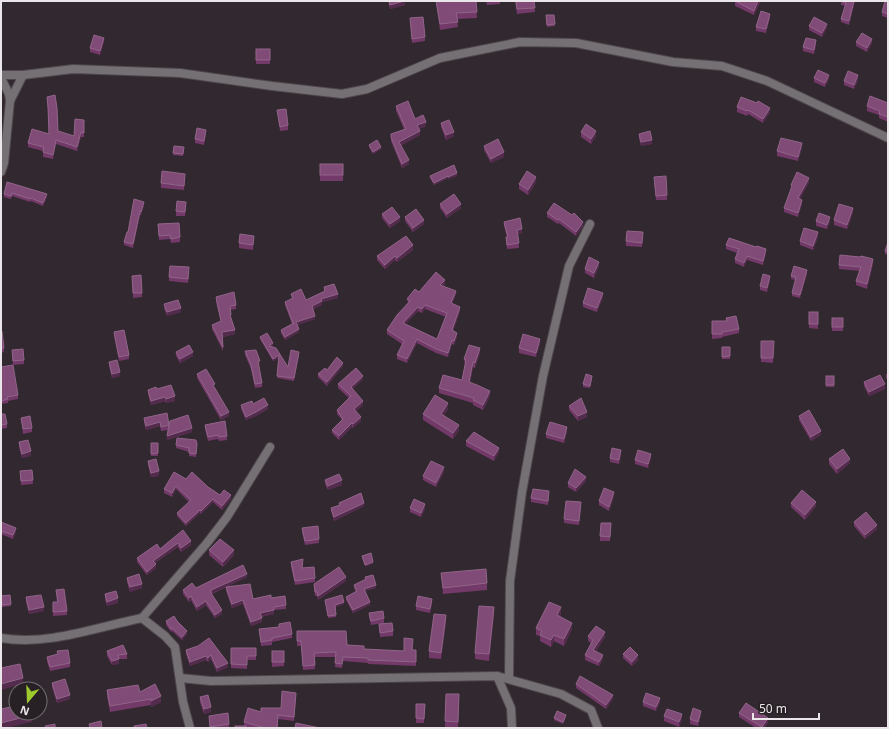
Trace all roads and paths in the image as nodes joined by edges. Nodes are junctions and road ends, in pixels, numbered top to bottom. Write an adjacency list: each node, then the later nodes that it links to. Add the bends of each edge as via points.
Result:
1 (22, 74): 2 (street); 4 (street); 5 (street, via 73,69 180,73 342,94 367,89 440,58 520,42 576,43 673,62 722,66 766,81)
2 (1, 75)
3 (1, 78): 4 (street)
4 (10, 101): 6 (street)
5 (888, 138)
6 (1, 172)
7 (590, 224): 13 (street, via 569,266 543,376 522,492 510,581)
8 (270, 447): 9 (street, via 227,517)
9 (142, 618): 10 (street, via 54,638); 12 (street, via 175,647)
10 (1, 638)
11 (497, 676): 12 (street, via 210,681); 13 (street); 15 (street, via 511,708)
12 (180, 678): 14 (street)
13 (509, 679): 16 (street, via 561,694 591,710)
14 (190, 728)
15 (512, 728)
16 (598, 728)

